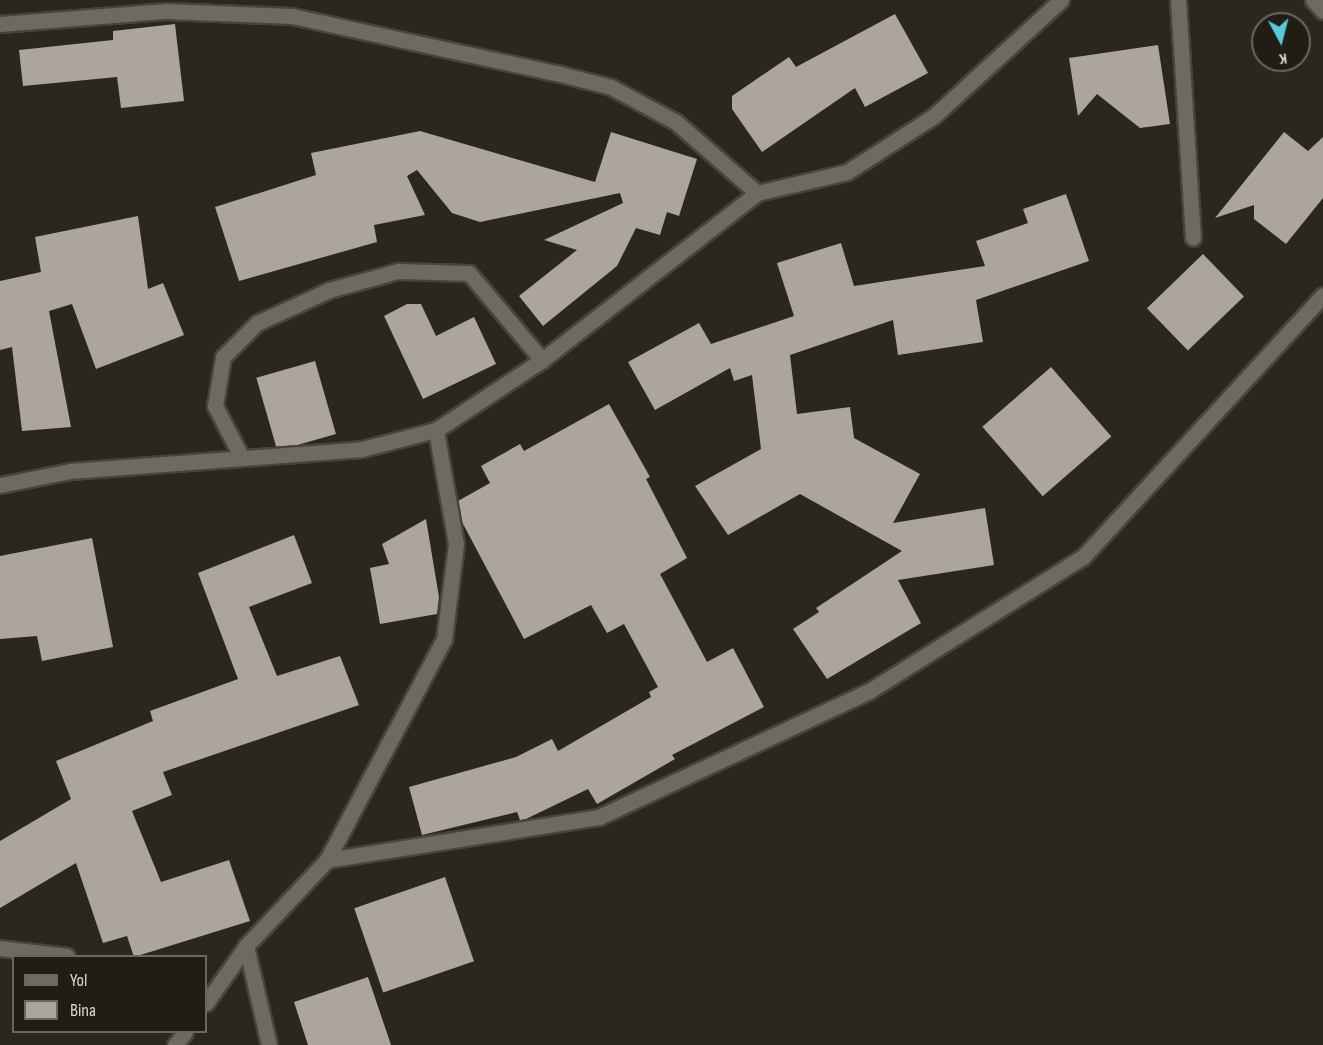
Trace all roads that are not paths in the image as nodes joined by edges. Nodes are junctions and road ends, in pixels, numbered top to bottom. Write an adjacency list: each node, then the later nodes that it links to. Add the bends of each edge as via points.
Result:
1 (288, 0): 6 (street)
2 (1060, 0): 8 (street, via 934,116 856,166)
3 (1178, 0): 9 (street)
4 (1313, 0): 5 (street)
5 (1323, 11)
6 (292, 16): 7 (street, via 166,11); 8 (street, via 611,87 676,122)
7 (0, 24)
8 (757, 193): 11 (street)
9 (1193, 238)
10 (1323, 295): 15 (street, via 1083,557 869,690 599,817)
11 (542, 360): 12 (street); 13 (street, via 469,273 398,271 329,290 257,323 223,357 215,406)
12 (436, 430): 13 (street, via 363,449); 15 (street, via 456,544 444,639)
13 (242, 458): 14 (street, via 71,471)
14 (0, 485)
15 (327, 860): 16 (street)
16 (246, 946): 19 (street); 22 (street)
17 (0, 948): 18 (street)
18 (52, 955)
19 (207, 1002)
20 (184, 1033): 21 (street)
21 (175, 1045)
22 (269, 1045)

